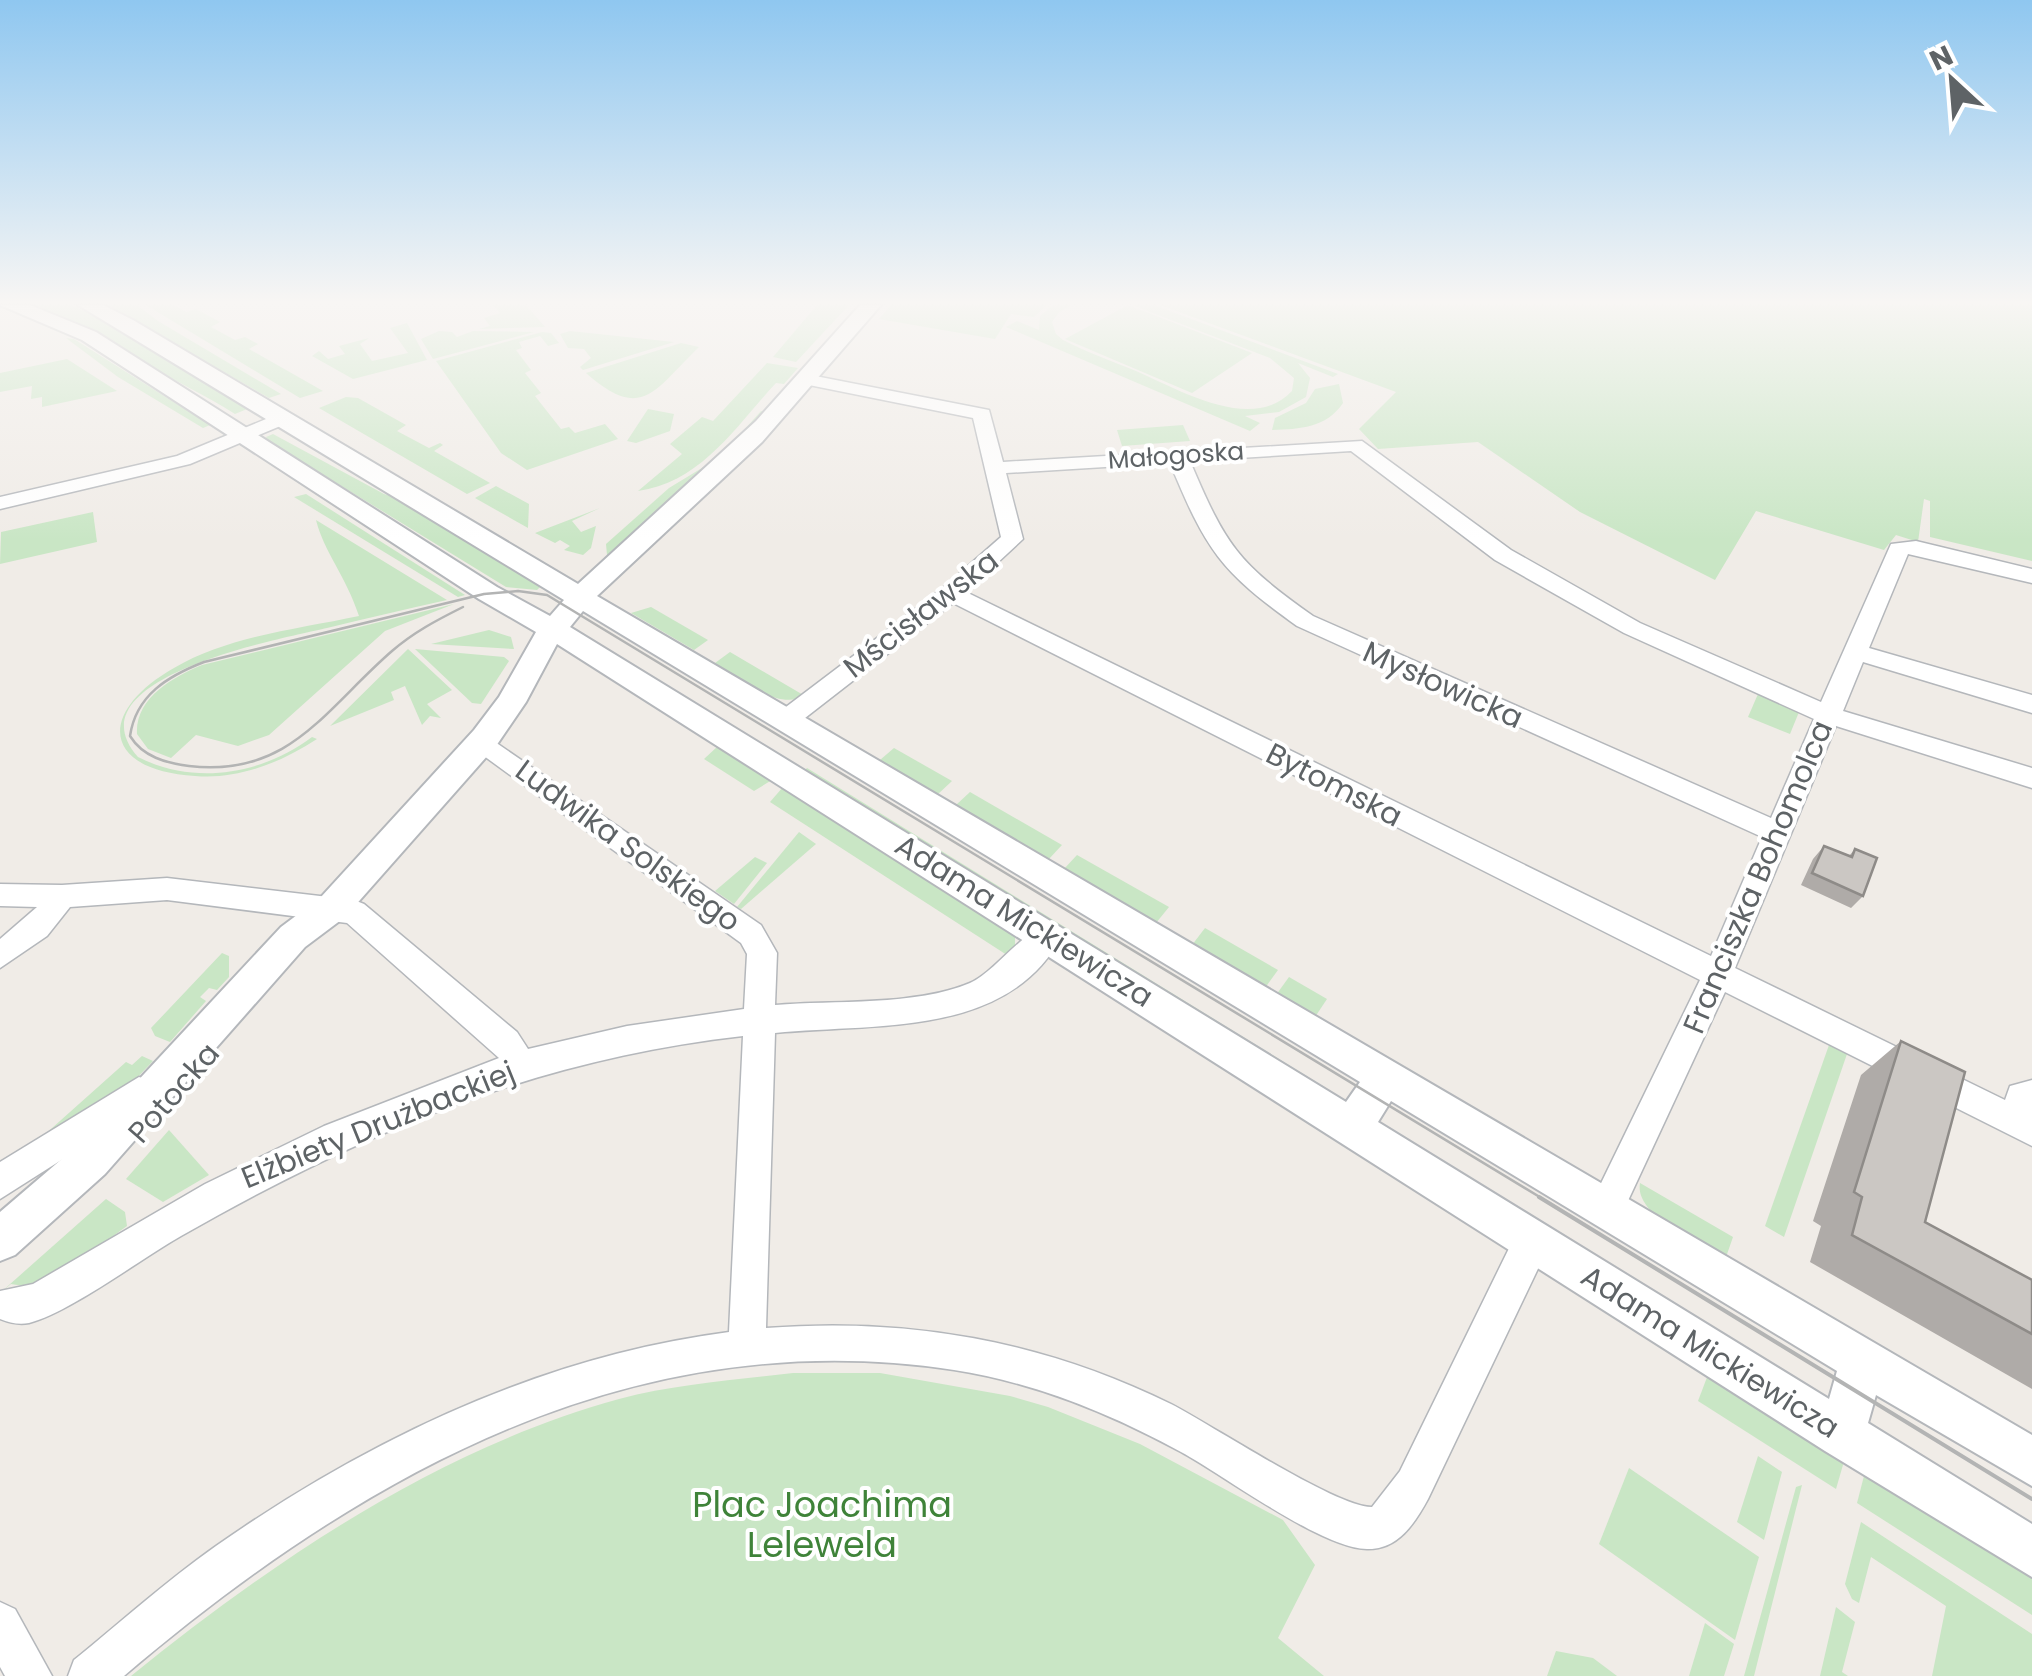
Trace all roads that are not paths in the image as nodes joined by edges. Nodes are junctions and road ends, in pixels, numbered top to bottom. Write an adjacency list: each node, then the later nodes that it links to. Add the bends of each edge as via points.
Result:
1 (162, 383): 6 (street, Adama Mickiewicza)
2 (224, 383): 5 (street, Adama Mickiewicza)
3 (801, 383): 12 (street, Potocka)
4 (828, 383): 8 (street, Mścisławska, via 982,414)
5 (284, 418): 6 (street); 12 (street, Adama Mickiewicza)
6 (245, 436): 9 (street, via 183,460); 13 (street, Adama Mickiewicza)
7 (1176, 455): 8 (street, Małogoska); 16 (street, Małogoska, via 1355,445 1538,576 1686,654); 20 (street, Mysłowicka, via 1226,554 1260,589 1305,620)
8 (996, 468): 11 (street, Mścisławska, via 1012,539)
9 (0, 502)
10 (2032, 576): 14 (street, Franciszka Bohomolca, via 1906,546)
11 (951, 593): 17 (street, Mścisławska); 26 (street, Bytomska)
12 (592, 602): 13 (street, Potocka); 17 (street, Adama Mickiewicza)
13 (562, 636): 18 (street, Potocka, via 540,677); 24 (street, Adama Mickiewicza)
14 (1855, 652): 15 (street); 16 (street, Franciszka Bohomolca)
15 (2032, 704)
16 (1828, 715): 19 (street); 20 (street, Franciszka Bohomolca)
17 (788, 719): 31 (street, Adama Mickiewicza)
18 (482, 742): 23 (street, Potocka); 27 (street, Ludwika Solskiego, via 751,934 762,953)
19 (2032, 778)
20 (1778, 833): 26 (street, Franciszka Bohomolca)
21 (0, 894): 22 (street)
22 (62, 896): 23 (street, via 167,889); 25 (street, via 37,928)
23 (332, 907): 28 (street, Potocka, via 317,933); 29 (street, via 371,924 514,1049); 30 (street, Potocka, via 293,937)
24 (1047, 935): 27 (street, Elżbiety Drużbackiej, via 1003,980 956,1002); 33 (street, Adama Mickiewicza)
25 (0, 956)
26 (1717, 976): 32 (street, Bytomska); 35 (street, Franciszka Bohomolca)
27 (757, 1020): 29 (street, Elżbiety Drużbackiej, via 606,1042); 40 (street, Ludwika Solskiego)
28 (203, 1060): 30 (street); 38 (street, Potocka, via 118,1158)
29 (521, 1066): 39 (street, Elżbiety Drużbackiej, via 328,1139 225,1188 46,1297)
30 (167, 1077): 34 (street); 36 (street, Potocka, via 91,1160)
31 (1386, 1077): 33 (street); 35 (street, Adama Mickiewicza)
32 (2027, 1116)
33 (1352, 1128): 37 (street, Adama Mickiewicza)
34 (0, 1182)
35 (1607, 1208): 41 (street, Adama Mickiewicza)
36 (0, 1240)
37 (1532, 1240): 40 (street, via 1414,1485 1396,1514 1375,1528 1357,1527 1070,1377 956,1351 854,1340); 42 (street, Adama Mickiewicza)
38 (0, 1265)
39 (12, 1305)
40 (746, 1347): 47 (street, via 575,1381 359,1481 190,1592)
41 (1863, 1361): 42 (street); 43 (street, Adama Mickiewicza)
42 (1842, 1434): 44 (street, Adama Mickiewicza)
43 (2032, 1462)
44 (2032, 1552)
45 (0, 1624): 46 (street)
46 (30, 1676)
47 (90, 1676)

